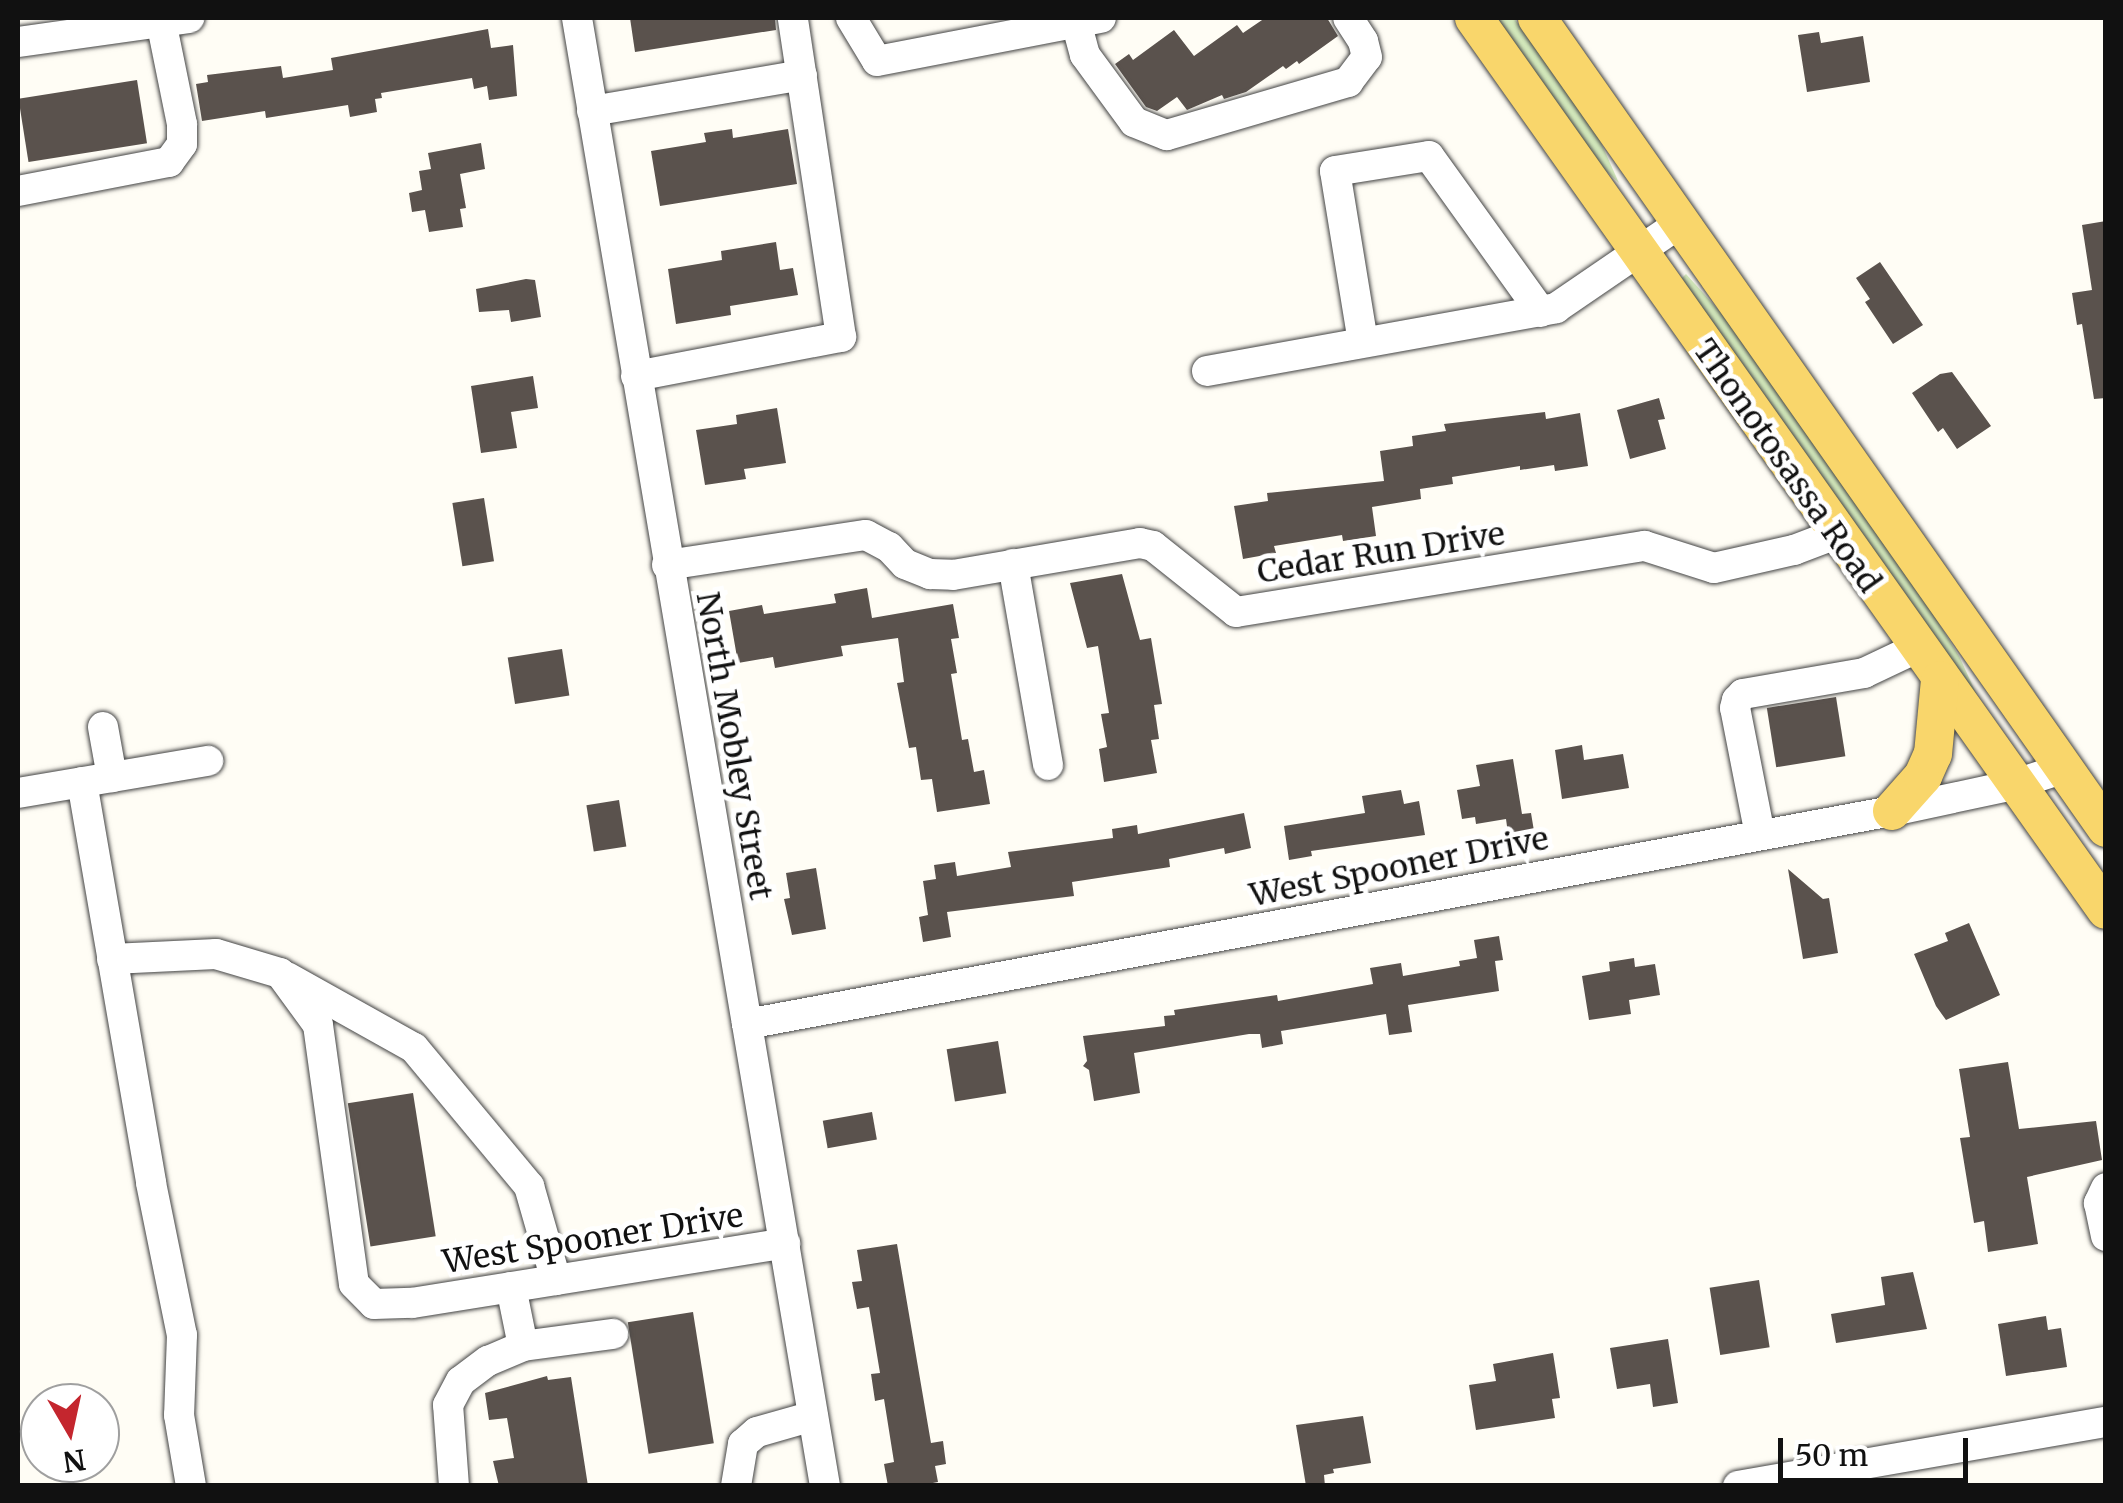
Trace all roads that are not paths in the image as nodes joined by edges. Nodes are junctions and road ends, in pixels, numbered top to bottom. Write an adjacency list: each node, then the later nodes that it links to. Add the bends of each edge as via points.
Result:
1 (577, 18): 11 (street, North Mobley Street)
2 (793, 18): 10 (street)
3 (851, 18): 7 (street, via 877,60)
4 (1348, 18): 7 (street, via 1367,56 1348,82 1167,135 1134,122 1085,55)
5 (1474, 18): 14 (main road, Thonotosassa Road)
6 (1537, 18): 13 (main road, Thonotosassa Road)
7 (1084, 19)
8 (175, 20): 9 (street); 12 (street, via 182,144 169,162)
9 (18, 42)
10 (802, 75): 11 (street); 18 (street, via 841,337)
11 (592, 111): 18 (street, North Mobley Street)
12 (18, 191)
13 (1680, 223): 14 (street); 27 (main road, Thonotosassa Road)
14 (1637, 253): 15 (street); 19 (main road, Thonotosassa Road)
15 (1541, 312): 16 (street); 16 (street, via 1430,156 1335,171)
16 (1363, 342): 17 (street)
17 (1207, 371)
18 (636, 376): 21 (street, North Mobley Street)
19 (1836, 534): 20 (street, Cedar Run Drive, via 1714,568 1645,546 1236,612 1153,546 1128,544); 22 (main road, Thonotosassa Road)
20 (1013, 564): 21 (street, Cedar Run Drive, via 930,574 866,535); 26 (street)
21 (667, 565): 38 (street, North Mobley Street)
22 (1916, 648): 23 (main road, Thonotosassa Road); 34 (street, via 1864,673 1743,694 1735,708)
23 (1940, 680): 30 (main road, Thonotosassa Road); 32 (main road, via 1933,754)
24 (104, 727): 28 (street)
25 (208, 761): 28 (street)
26 (1048, 765)
27 (2061, 769): 30 (street, West Spooner Drive); 33 (main road, Thonotosassa Road)
28 (112, 777): 29 (street)
29 (82, 782): 31 (street); 36 (street)
30 (2013, 785): 32 (street, West Spooner Drive); 35 (main road, Thonotosassa Road)
31 (18, 793)
32 (1892, 811): 34 (street, West Spooner Drive)
33 (2106, 828)
34 (1760, 835): 38 (street, West Spooner Drive)
35 (2106, 910)
36 (112, 959): 37 (street, via 216,954); 48 (street, via 182,1334 179,1415)
37 (280, 973): 42 (street, via 414,1048 530,1186); 43 (street, West Spooner Drive, via 318,1025 354,1284 374,1304)
38 (747, 1024): 41 (street, North Mobley Street)
39 (2106, 1188): 40 (street, via 2099,1203)
40 (2106, 1236)
41 (784, 1244): 42 (street, West Spooner Drive); 46 (street, North Mobley Street)
42 (556, 1280): 43 (street, West Spooner Drive)
43 (512, 1287): 45 (street)
44 (613, 1334): 45 (street)
45 (524, 1346): 49 (street, via 461,1381 448,1405)
46 (813, 1416): 50 (street, via 757,1432 744,1444); 51 (street, North Mobley Street)
47 (2106, 1422): 52 (street)
48 (191, 1486)
49 (454, 1486)
50 (736, 1486)
51 (824, 1486)
52 (1738, 1486)

